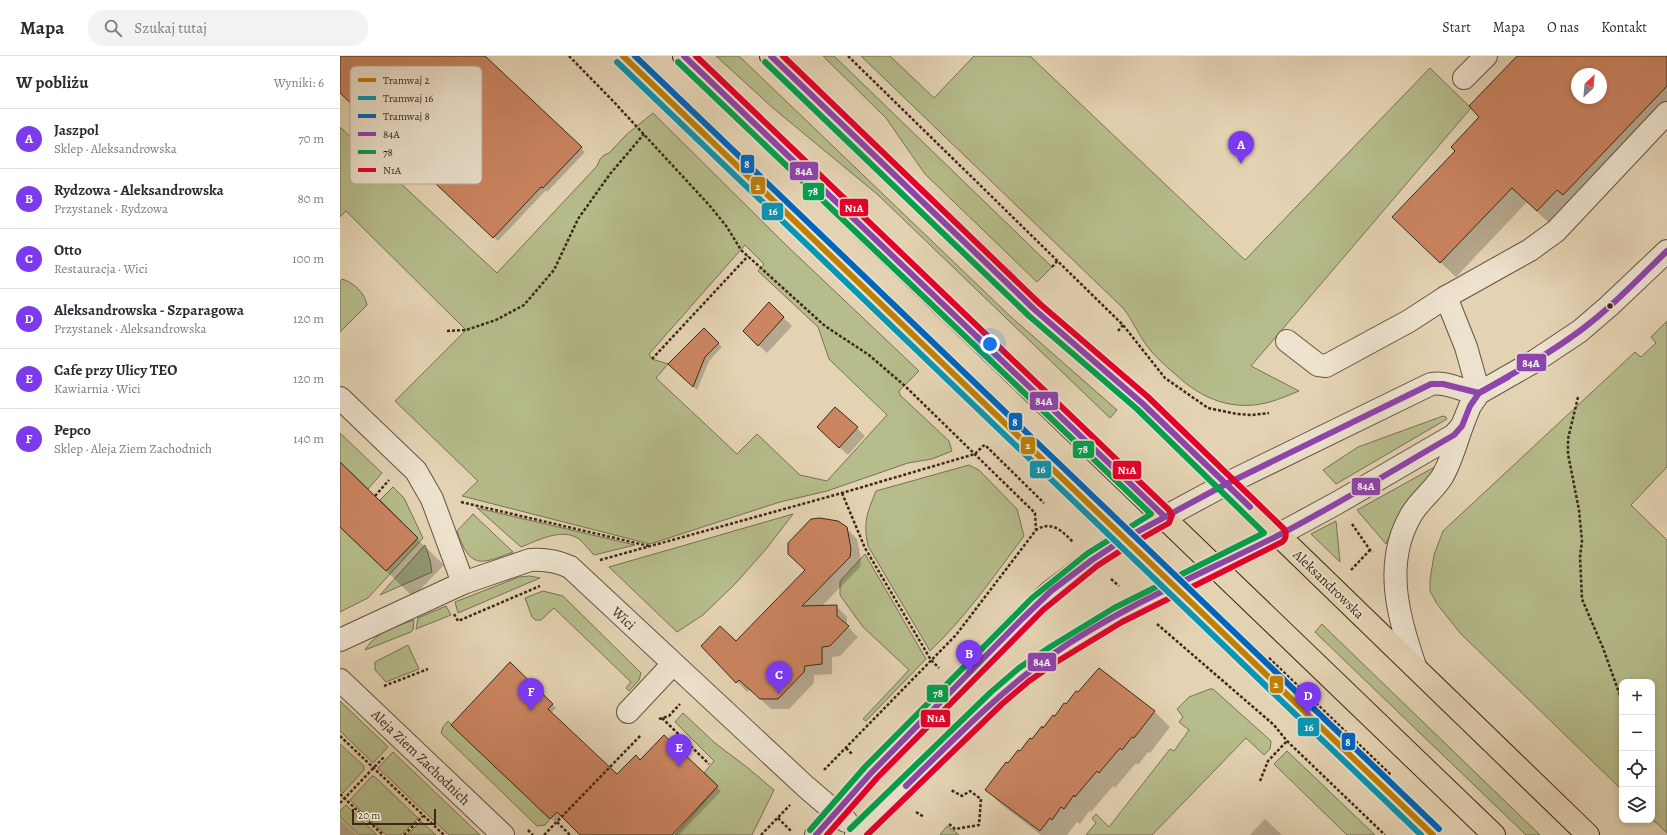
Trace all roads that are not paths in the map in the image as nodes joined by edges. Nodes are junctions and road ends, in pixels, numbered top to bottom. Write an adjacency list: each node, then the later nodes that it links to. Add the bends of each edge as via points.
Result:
1 (684, 56): 13 (main road)
2 (771, 56): 12 (main road, Aleksandrowska, via 1035,310 1142,403)
3 (1486, 56): 4 (street)
4 (1464, 78)
5 (1667, 114): 7 (street, via 1556,231 1530,250)
6 (1667, 251): 9 (street, via 1580,331 1535,361)
7 (1446, 297): 8 (street, via 1409,322 1326,366 1318,365); 9 (street, via 1466,347)
8 (1287, 341)
9 (1479, 393): 11 (street, via 1470,406); 12 (street, via 1446,384 1431,384)
10 (340, 398): 16 (street, via 416,471 432,499)
11 (1462, 426): 14 (street, via 1454,435); 19 (street, via 1448,467 1411,515 1396,560 1395,589 1398,612)
12 (1226, 484): 13 (street); 14 (main road, Aleksandrowska)
13 (1164, 516): 15 (main road); 22 (street, via 1110,548 1051,592 987,654)
14 (1278, 535): 15 (street); 19 (main road, Aleksandrowska)
15 (1214, 567): 23 (street, via 1097,626 1024,675); 26 (main road)
16 (463, 583): 17 (street, Wici); 18 (street, Wici, via 528,560 558,562 570,567)
17 (340, 640)
18 (673, 664): 21 (street); 22 (street, Wici)
19 (1415, 666): 27 (main road, Aleksandrowska)
20 (340, 680): 24 (street, Aleja Ziem Zachodnich)
21 (628, 712)
22 (835, 812): 23 (street, Wici); 25 (street)
23 (859, 834)
24 (503, 835)
25 (816, 835)
26 (1494, 835)
27 (1588, 835)

